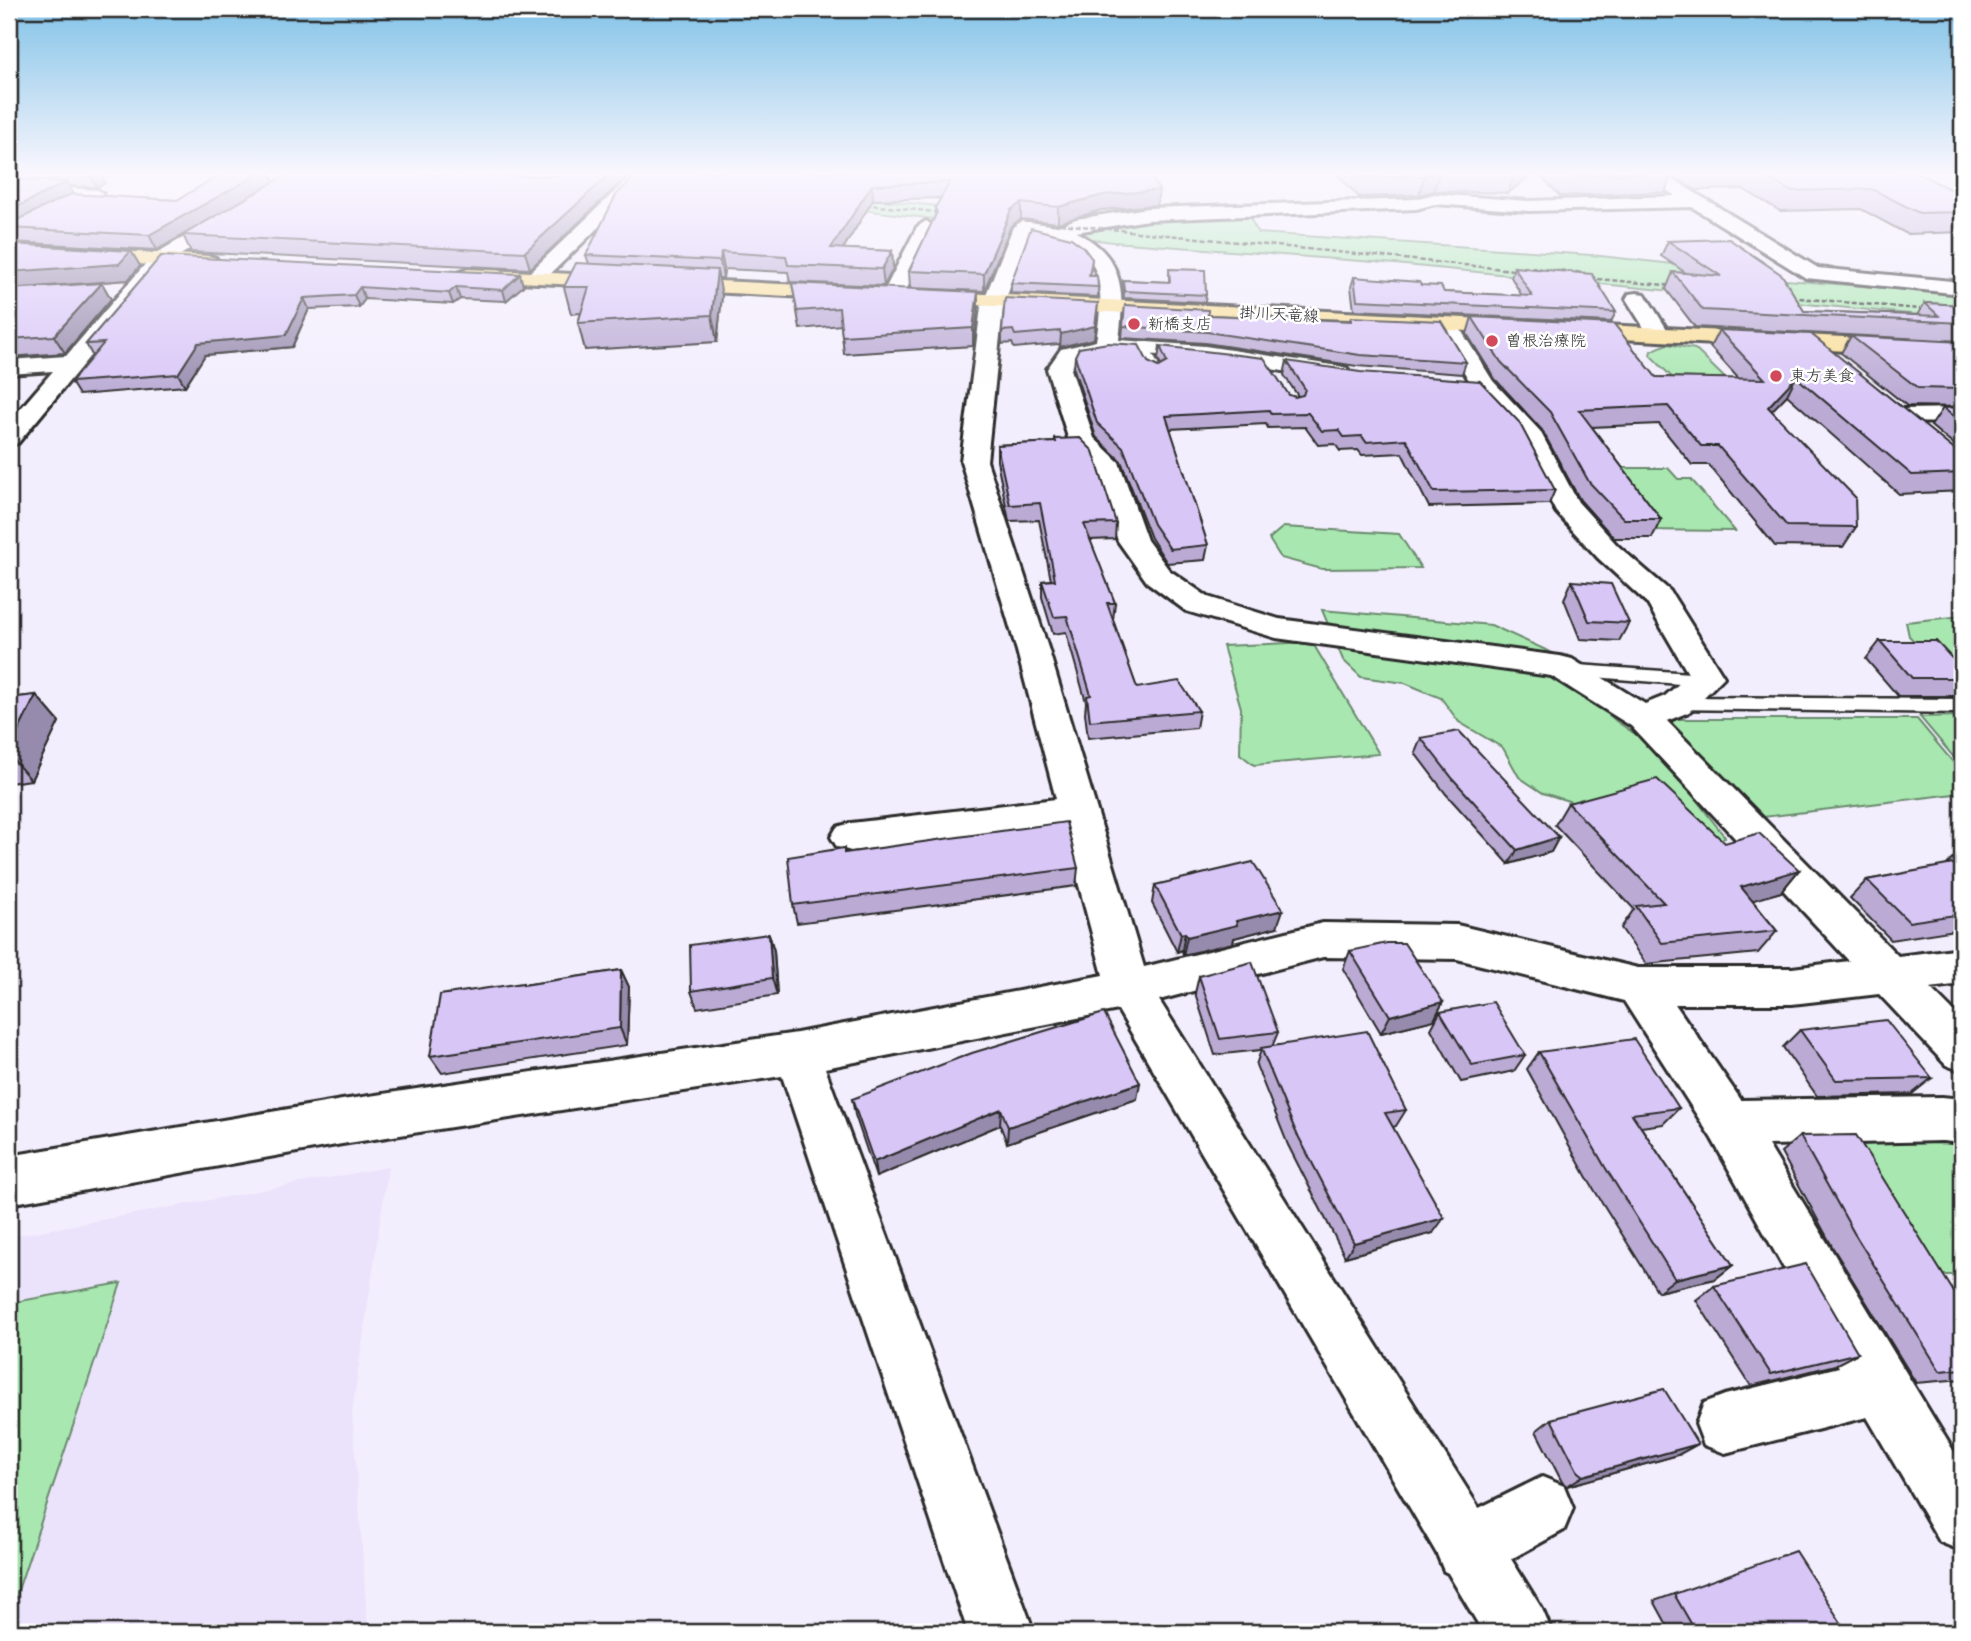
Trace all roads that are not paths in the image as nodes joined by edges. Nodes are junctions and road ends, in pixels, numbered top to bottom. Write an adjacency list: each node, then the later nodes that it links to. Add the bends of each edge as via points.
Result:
1 (179, 249): 8 (street)
2 (566, 249): 11 (street)
3 (916, 249): 15 (street)
4 (1014, 249): 17 (street)
5 (1086, 249): 18 (street, via 1098,256 1107,271)
6 (1772, 249): 12 (street, via 1813,274)
7 (9, 251): 8 (main road)
8 (160, 260): 9 (main road); 13 (street)
9 (229, 263)
10 (452, 274): 11 (main road, 掛川天竜線)
11 (535, 278): 15 (main road, 掛川天竜線)
12 (1962, 288)
13 (135, 289): 14 (street); 25 (street)
14 (110, 290)
15 (893, 296): 17 (main road, 掛川天竜線)
16 (1637, 299): 20 (street)
17 (995, 301): 18 (main road, 掛川天竜線); 41 (street, via 974,461)
18 (1113, 307): 19 (main road, 掛川天竜線); 22 (street)
19 (1446, 324): 20 (main road, 掛川天竜線); 38 (street, via 1471,384 1527,431 1566,506 1608,552 1660,597 1707,677)
20 (1659, 334): 21 (main road, 掛川天竜線)
21 (1808, 342): 24 (main road, 掛川天竜線); 28 (street)
22 (1107, 346): 23 (street); 37 (street, via 1069,354 1059,369 1082,441 1106,462 1132,541 1167,583 1197,604 1276,628)
23 (1143, 349): 26 (street); 29 (lane)
24 (1962, 350)
25 (73, 362): 27 (street); 35 (street)
26 (1266, 362): 30 (street); 31 (lane)
27 (9, 367)
28 (1839, 367)
29 (1156, 374)
30 (1357, 376)
31 (1279, 383)
32 (1880, 400): 34 (street)
33 (1962, 416): 34 (street)
34 (1900, 417): 36 (street)
35 (9, 438)
36 (1931, 442)
37 (1564, 670): 38 (lane); 40 (street)
38 (1704, 680): 40 (street)
39 (1962, 706): 40 (lane)
40 (1660, 711): 44 (street)
41 (1078, 810): 42 (street); 46 (street)
42 (851, 837)
43 (1962, 966): 44 (street)
44 (1892, 975): 45 (street, via 1792,986); 47 (street)
45 (1638, 986): 46 (street, via 1457,942 1323,940); 50 (street)
46 (1129, 989): 48 (street); 57 (street)
47 (1962, 1051)
48 (797, 1053): 51 (street, via 342,1122); 58 (street)
49 (1962, 1121): 50 (street)
50 (1729, 1123): 52 (street)
51 (9, 1180)
52 (1880, 1385): 53 (street); 54 (street)
53 (1725, 1424)
54 (1945, 1468): 56 (street)
55 (1542, 1508): 57 (street)
56 (1962, 1520)
57 (1466, 1549): 59 (street)
58 (1002, 1632)
59 (1519, 1632)

